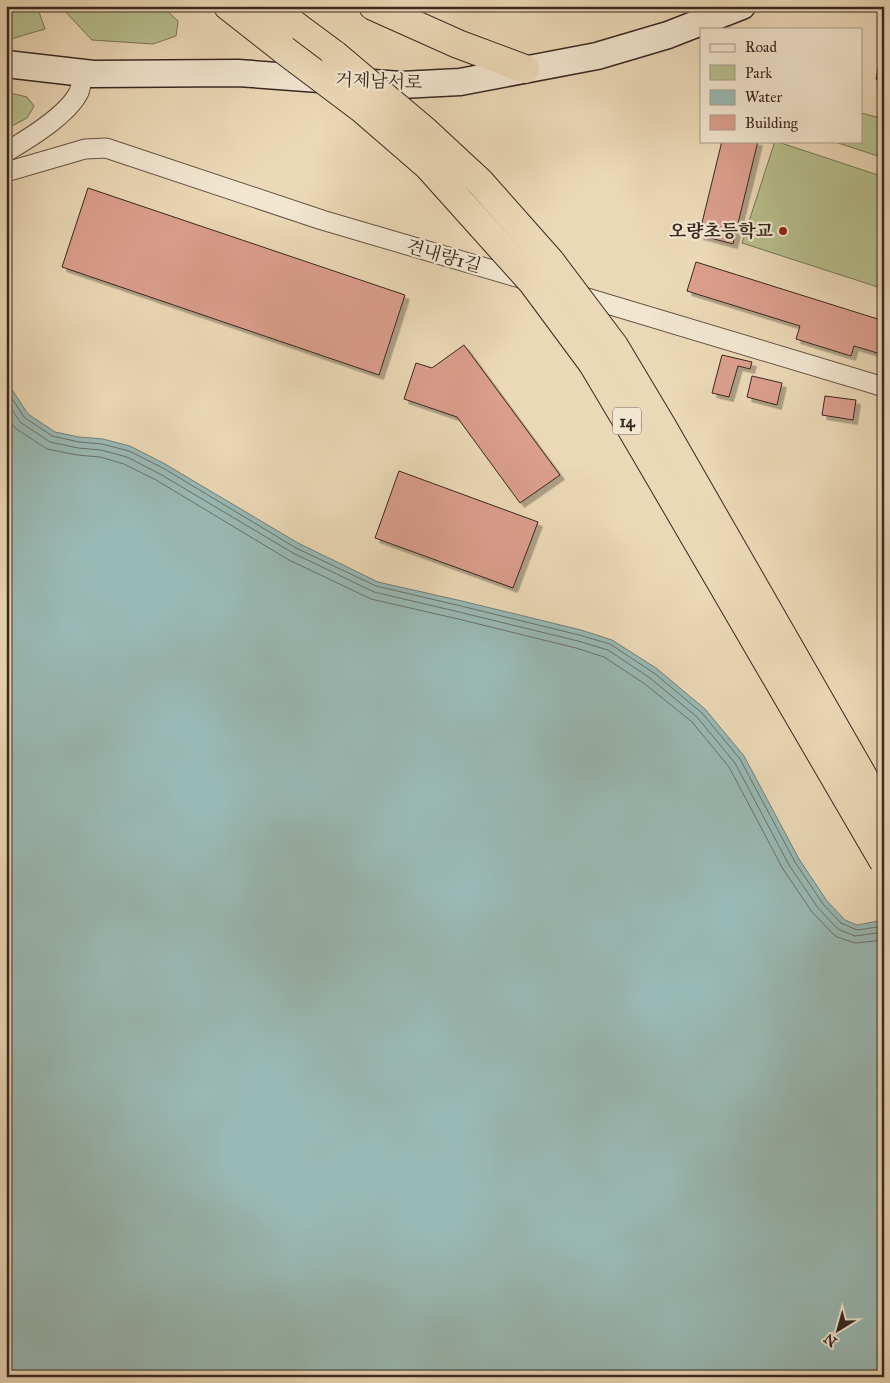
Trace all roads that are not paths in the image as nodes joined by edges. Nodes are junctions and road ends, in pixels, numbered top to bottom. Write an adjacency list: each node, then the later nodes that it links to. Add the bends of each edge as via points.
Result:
1 (228, 6): 12 (highway, 14, bridge, via 361,108 428,166 533,283 592,364 640,443)
2 (269, 6): 11 (highway, 14, bridge, via 335,55 425,130 480,182 550,262 614,346)
3 (373, 6): 6 (highway, via 458,44)
4 (742, 6): 6 (main road, 거제남서로, via 668,35 597,56)
5 (6, 64): 7 (main road, 거제남서로)
6 (525, 69): 7 (main road, 거제남서로, via 460,82 402,85 238,73)
7 (83, 73): 8 (street, via 79,91 69,108)
8 (6, 152)
9 (6, 172): 10 (street, 견내량1길, via 85,149 106,148 322,220)
10 (884, 387)
11 (884, 812)
12 (884, 862)

